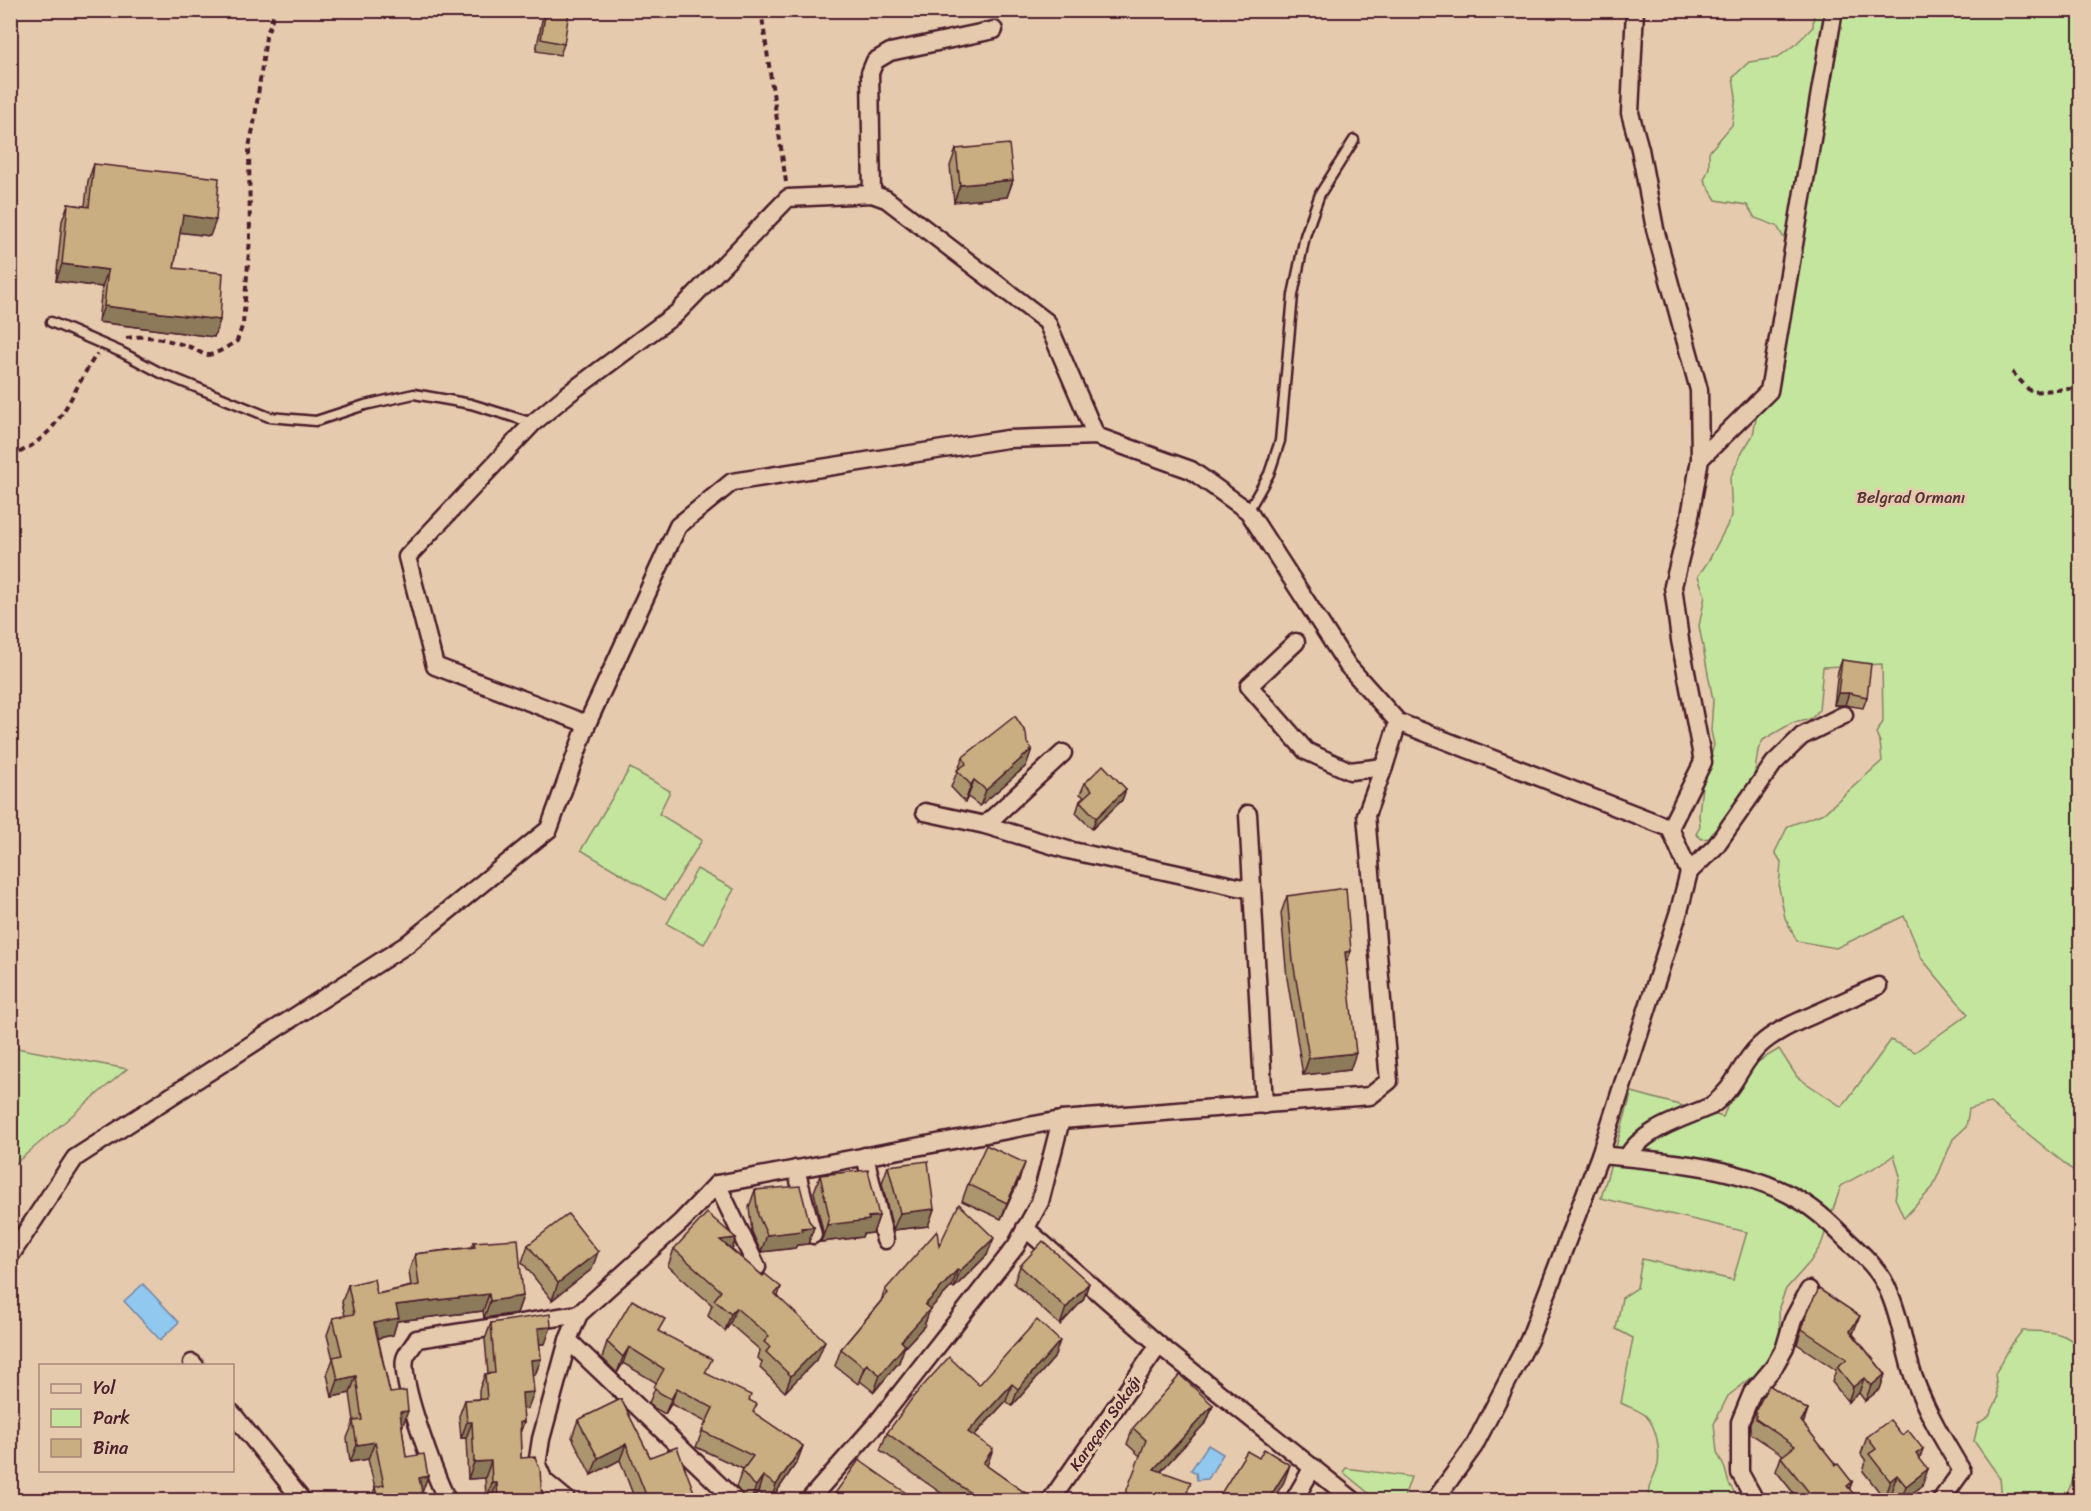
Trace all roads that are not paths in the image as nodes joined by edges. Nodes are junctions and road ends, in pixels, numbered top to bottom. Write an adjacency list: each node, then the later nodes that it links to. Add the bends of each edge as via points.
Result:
1 (1635, 10): 9 (street, via 1630,113 1655,229 1699,390)
2 (1834, 10): 9 (street, via 1769,392)
3 (994, 30): 5 (street, via 890,52 874,61 870,73)
4 (1354, 140): 10 (lane, via 1320,194 1305,236 1293,295 1280,441 1269,474)
5 (872, 195): 7 (street, via 788,198 677,313); 8 (street, via 886,199 1047,322)
6 (51, 322): 7 (lane, via 269,417 316,421 414,394 471,404)
7 (533, 423): 14 (street, via 407,557 435,666)
8 (1096, 436): 10 (street, via 1191,470); 14 (street, via 1007,440 732,482 678,526)
9 (1700, 459): 20 (street, via 1673,586 1703,762)
10 (1248, 511): 13 (street, via 1348,666)
11 (1296, 642): 16 (street, via 1249,686 1306,751 1350,771)
12 (1844, 715): 21 (street, via 1802,736 1774,764 1715,848)
13 (1398, 722): 16 (street); 20 (street)
14 (587, 724): 34 (street, via 549,829 406,945 75,1158)
15 (1063, 753): 19 (street)
16 (1384, 767): 24 (street, via 1366,815 1389,1081 1370,1096)
17 (925, 812): 19 (street)
18 (1248, 814): 22 (street)
19 (985, 825): 22 (street, via 1068,850)
20 (1670, 828): 21 (street)
21 (1689, 872): 26 (street)
22 (1252, 890): 24 (street)
23 (1878, 986): 28 (street, via 1768,1038 1749,1056 1720,1099 1646,1135)
24 (1264, 1105): 25 (street)
25 (1061, 1120): 27 (street); 31 (street, via 1040,1202)
26 (1600, 1155): 28 (street); 50 (street, via 1529,1340 1474,1446)
27 (865, 1156): 29 (street); 33 (street)
28 (1627, 1157): 52 (street, via 1711,1169 1775,1187 1821,1215 1867,1259 1887,1287 1923,1401 1962,1471)
29 (796, 1169): 30 (street); 32 (street)
30 (717, 1184): 35 (street); 37 (street)
31 (1025, 1228): 39 (street); 46 (street, via 1016,1246 877,1423)
32 (813, 1235)
33 (885, 1240)
34 (10, 1256)
35 (757, 1267)
36 (1809, 1290): 51 (street, via 1793,1320 1785,1347 1752,1393 1740,1422 1740,1473)
37 (579, 1314): 38 (street); 43 (street, via 417,1339 405,1358 408,1388)
38 (568, 1340): 44 (street, via 537,1465 544,1482); 45 (street)
39 (1159, 1345): 41 (street); 47 (street, Karaçam Sokağı)
40 (234, 1415): 42 (street)
41 (1313, 1467): 48 (street); 49 (street)
42 (302, 1500)
43 (447, 1500)
44 (567, 1500)
45 (735, 1500)
46 (809, 1500)
47 (1051, 1500)
48 (1294, 1500)
49 (1353, 1500)
50 (1435, 1500)
51 (1755, 1500)
52 (1941, 1500)

